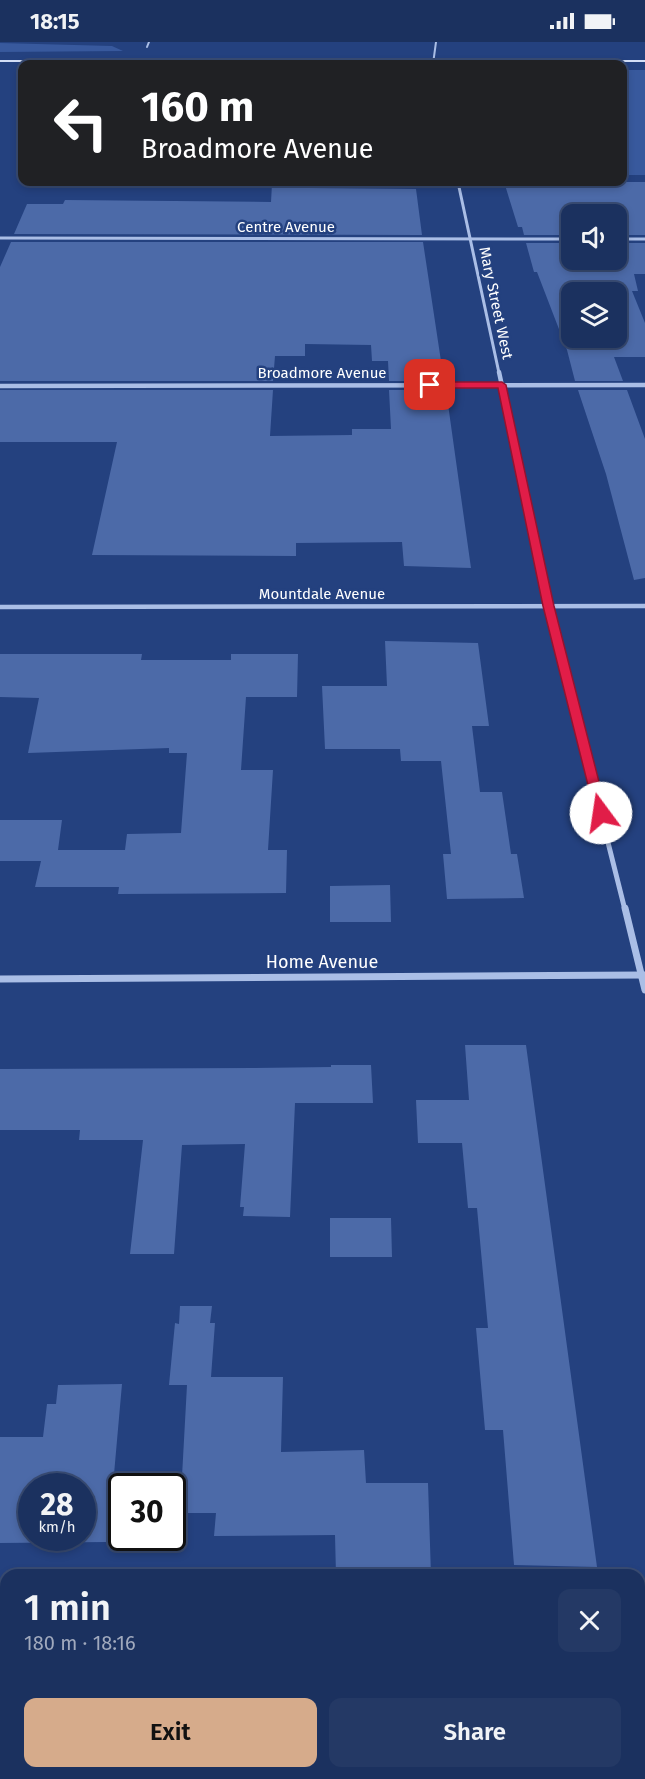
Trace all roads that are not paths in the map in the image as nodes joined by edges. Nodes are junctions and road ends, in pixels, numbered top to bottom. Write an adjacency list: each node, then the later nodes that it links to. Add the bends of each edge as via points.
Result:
1 (149, 42): 3 (street)
2 (436, 42): 4 (street)
3 (147, 47)
4 (433, 60)
5 (0, 61): 6 (street)
6 (18, 61)
7 (627, 61): 8 (street)
8 (645, 61)
9 (459, 186): 11 (street, Mary Street West)
10 (0, 238): 11 (street, Centre Avenue)
11 (470, 239): 12 (street, Centre Avenue); 15 (street, Mary Street West)
12 (561, 239)
13 (627, 239): 14 (street)
14 (645, 239)
15 (502, 385): 16 (street, Broadmore Avenue); 17 (street, Broadmore Avenue); 18 (street, Mary Street West)
16 (645, 385)
17 (0, 386)
18 (549, 606): 19 (street, Mountdale Avenue); 20 (street, Mountdale Avenue); 21 (street, Mary Street West)
19 (645, 606)
20 (0, 607)
21 (643, 975): 22 (street, Home Avenue); 23 (street, Mary Street West)
22 (0, 979)
23 (645, 990)

